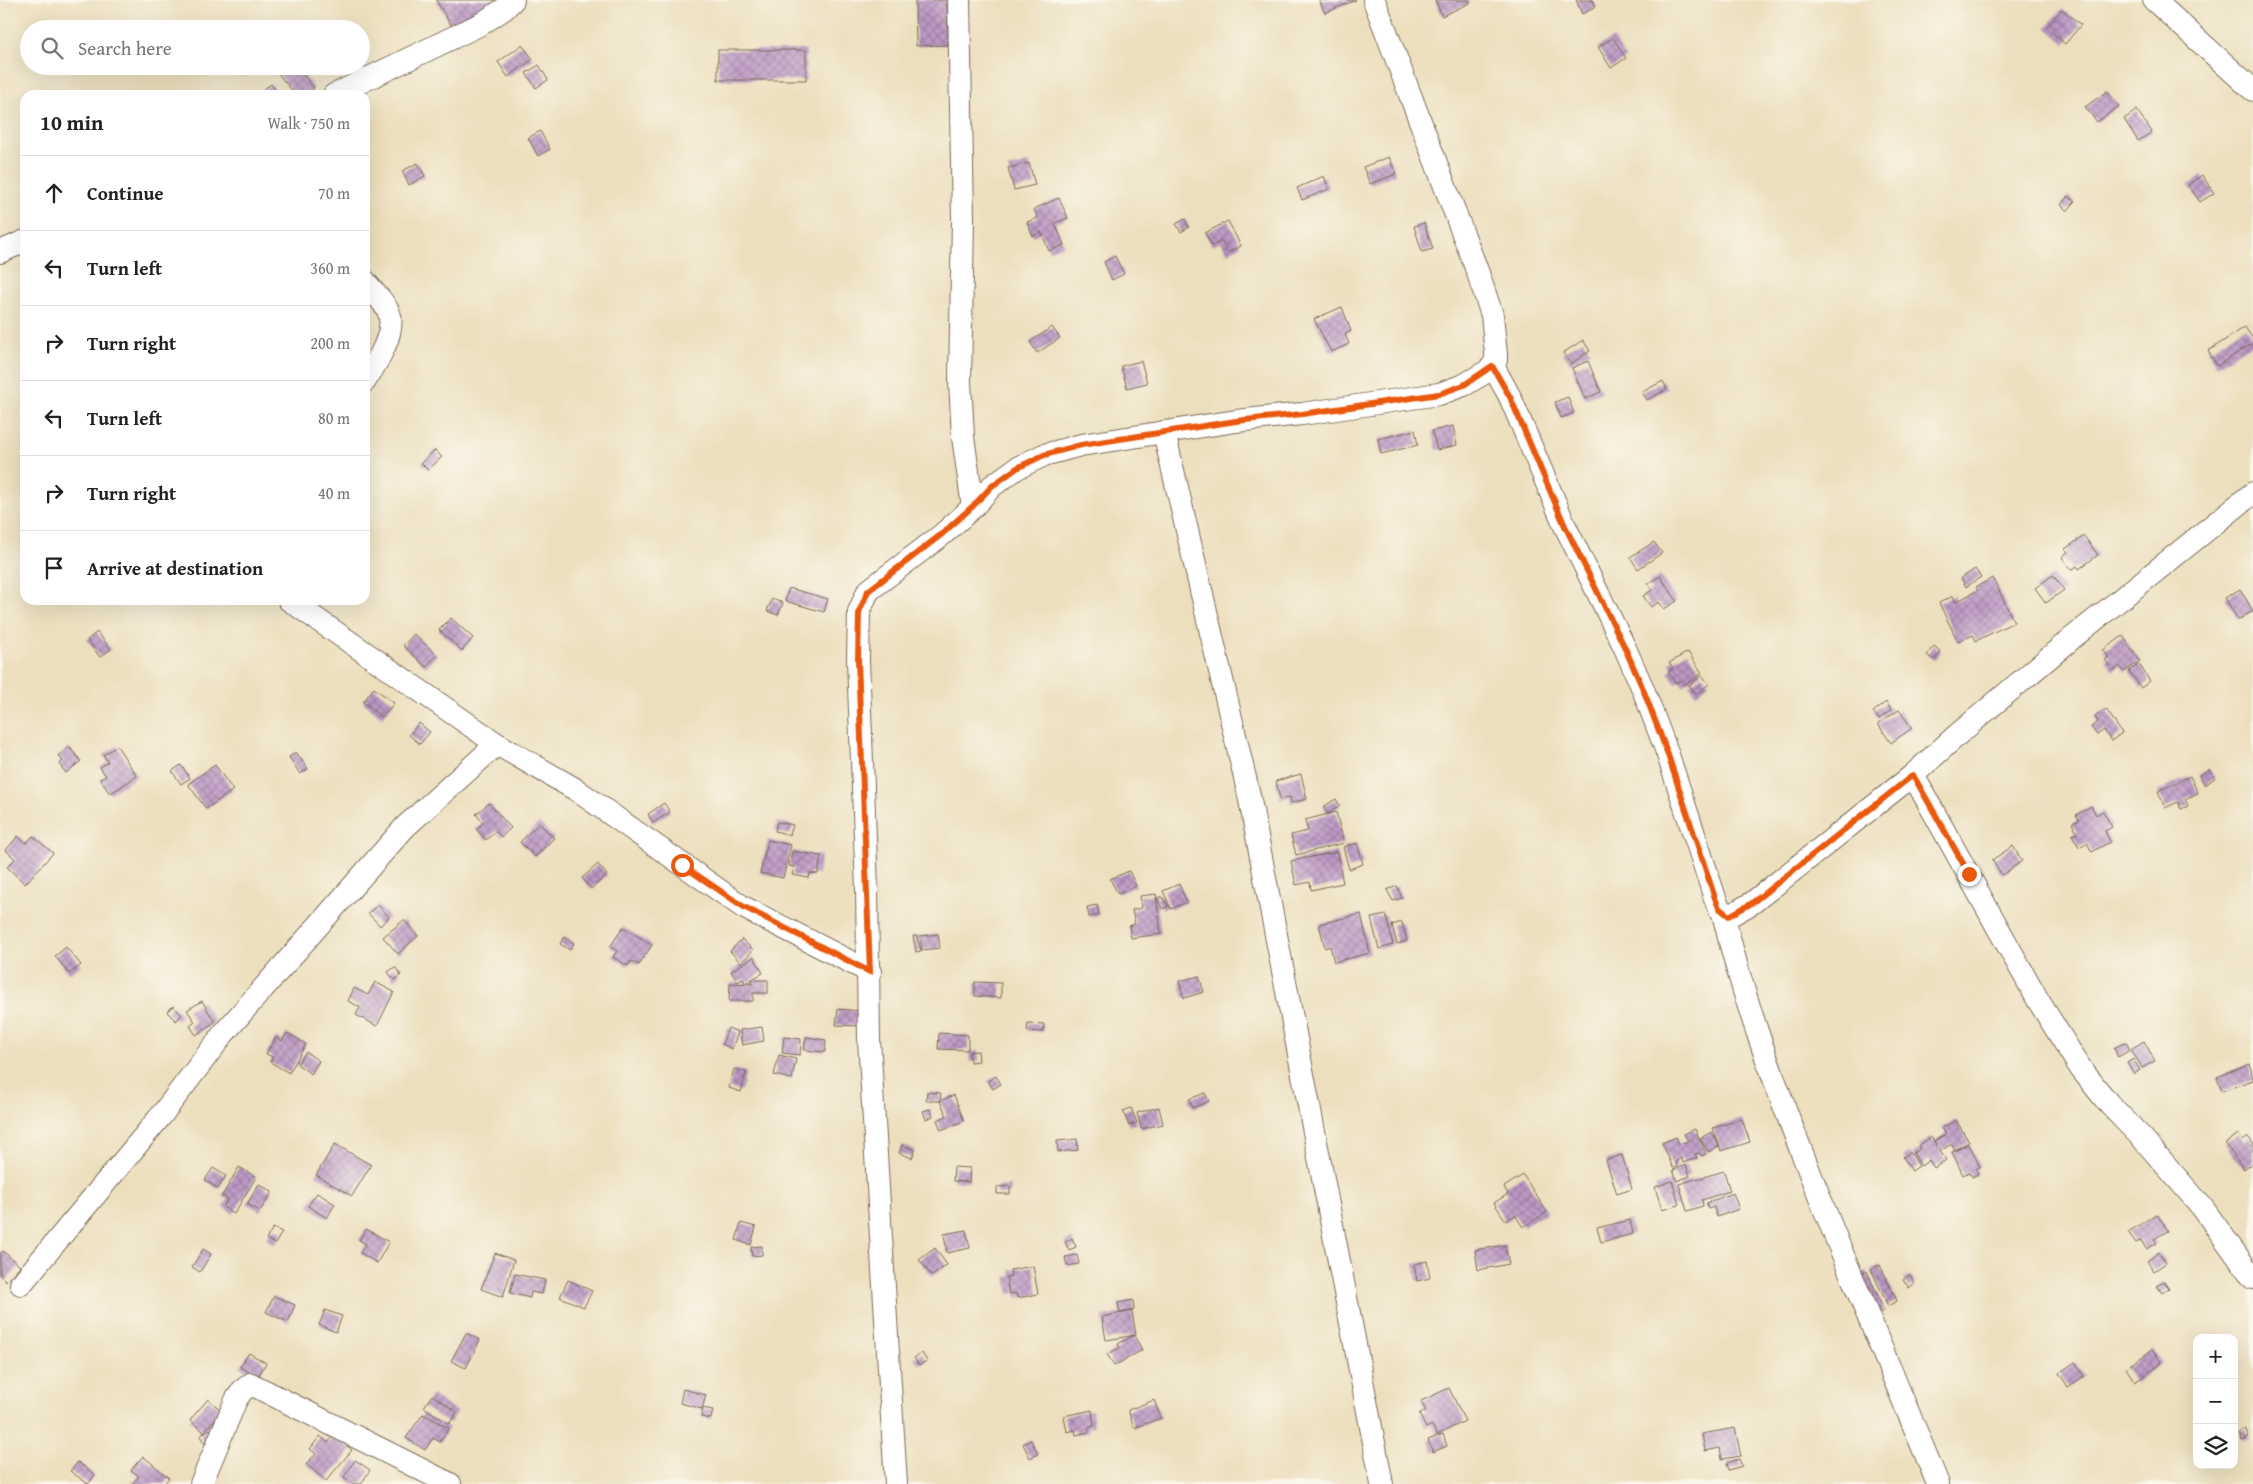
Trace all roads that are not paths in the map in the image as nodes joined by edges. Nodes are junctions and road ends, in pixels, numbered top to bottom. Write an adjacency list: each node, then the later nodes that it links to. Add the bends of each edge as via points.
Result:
1 (513, 0): 5 (street, via 481,24)
2 (959, 0): 14 (street, via 963,220 960,381 963,437)
3 (1374, 0): 10 (street, via 1492,315 1496,354)
4 (2154, 0): 6 (street)
5 (344, 90)
6 (2253, 90)
7 (20, 243): 8 (street)
8 (0, 252)
9 (370, 288): 11 (street, via 390,316 381,356)
10 (1492, 366): 12 (street, via 1464,385 1439,394); 18 (street, via 1510,397 1562,519 1643,689)
11 (370, 373)
12 (1164, 432): 14 (street, via 1081,445 1044,455 1004,477); 25 (street, via 1251,805)
13 (2253, 493): 17 (street, via 2072,639)
14 (973, 506): 19 (street, via 868,591 859,612)
15 (296, 605): 16 (street)
16 (497, 744): 19 (street, via 575,789 744,907); 21 (street, via 405,827 224,1033 160,1117)
17 (1913, 775): 18 (street, via 1752,903 1734,915); 20 (street, via 2064,1044 2109,1104 2202,1207)
18 (1723, 913): 26 (street, via 1734,959 1776,1086 1846,1267)
19 (870, 972): 24 (street, via 873,1137)
20 (2253, 1278)
21 (21, 1284)
22 (201, 1484): 23 (street, via 236,1400 251,1384)
23 (450, 1484)
24 (896, 1484)
25 (1382, 1484)
26 (1938, 1484)

